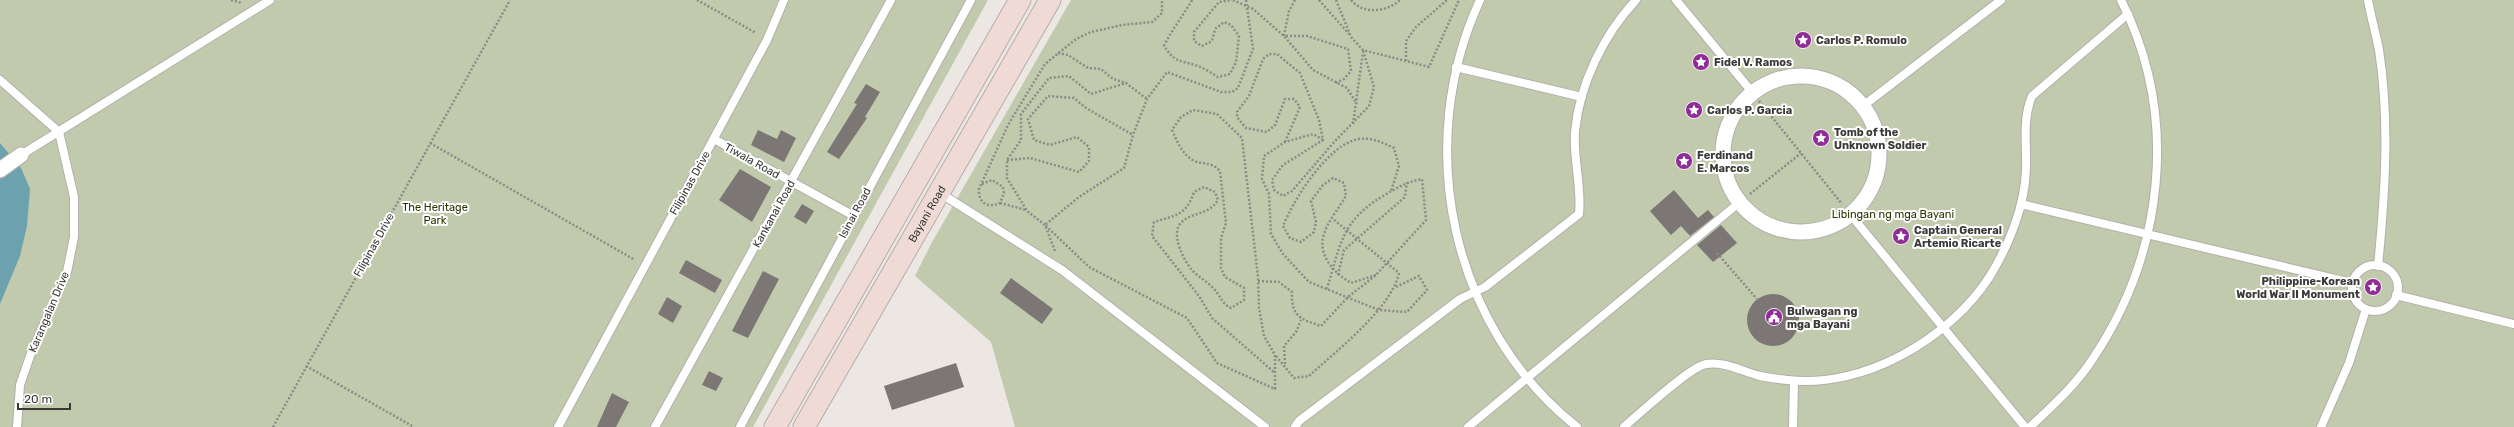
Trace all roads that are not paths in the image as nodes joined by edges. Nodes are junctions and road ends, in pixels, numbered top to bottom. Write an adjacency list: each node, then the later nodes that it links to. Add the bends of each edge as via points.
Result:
1 (270, 0): 19 (lane)
2 (784, 0): 20 (lane, Filipinas Drive, via 767,40)
3 (891, 0): 23 (lane, Kankanai Road)
4 (971, 0): 28 (lane, Isinai Road)
5 (1020, 0): 43 (main road)
6 (1050, 0): 24 (main road, Bayani Road)
7 (1480, 0): 14 (lane)
8 (1636, 0): 17 (lane, via 1613,29 1595,62)
9 (1676, 0): 16 (lane)
10 (2001, 0): 18 (lane)
11 (2121, 0): 13 (lane)
12 (2368, 0): 30 (lane, via 2379,50 2384,113 2384,188)
13 (2128, 14): 26 (lane, via 2032,96 2025,115 2026,170); 29 (lane, via 2143,56 2153,101 2157,168)
14 (1456, 67): 17 (lane); 32 (lane, via 1448,112 1446,166 1449,204 1459,249)
15 (0, 80): 19 (lane)
16 (1752, 92): 18 (street, via 1779,78 1810,76 1839,86); 25 (street, via 1732,116 1723,144 1726,175)
17 (1582, 97): 32 (lane, via 1575,131 1579,214 1485,287)
18 (1863, 106): 27 (street, via 1876,133 1878,163 1869,191)
19 (59, 132): 21 (lane); 39 (lane, Karangalan Drive, via 74,197 74,237 67,272 20,385)
20 (714, 139): 23 (lane, Tiwala Road); 40 (lane, Filipinas Drive)
21 (21, 155): 22 (street)
22 (0, 170)
23 (791, 182): 28 (lane, Tiwala Road); 41 (lane, Kankanai Road)
24 (939, 192): 44 (main road, Bayani Road); 45 (lane, via 1062,270)
25 (1740, 202): 27 (street, via 1763,222 1792,231 1823,228); 37 (lane)
26 (2021, 204): 29 (lane); 36 (lane, via 2009,240 1990,276 1969,303)
27 (1850, 214): 36 (lane)
28 (854, 216): 42 (lane, Isinai Road)
29 (2149, 234): 31 (lane); 52 (lane, via 2135,279 2116,322 2091,362 2062,398)
30 (2378, 266): 31 (lane, via 2362,269); 33 (lane, via 2387,269 2394,276 2397,285)
31 (2352, 284): 34 (lane, via 2357,303)
32 (1474, 292): 37 (lane, via 1498,337); 46 (lane, via 1460,299 1299,421)
33 (2396, 295): 34 (lane, via 2392,303 2384,309); 35 (lane)
34 (2366, 309): 53 (lane, via 2349,364)
35 (2514, 324)
36 (1943, 329): 38 (lane, via 1906,354 1874,367 1831,378); 51 (lane)
37 (1527, 378): 47 (lane); 48 (lane)
38 (1794, 381): 49 (lane, via 1760,376 1716,364 1699,366); 50 (lane)
39 (17, 427)
40 (558, 427)
41 (655, 427)
42 (740, 427)
43 (775, 427)
44 (804, 427)
45 (1265, 427)
46 (1295, 427)
47 (1468, 427)
48 (1577, 427)
49 (1624, 427)
50 (1793, 427)
51 (2025, 427)
52 (2030, 427)
53 (2321, 427)

